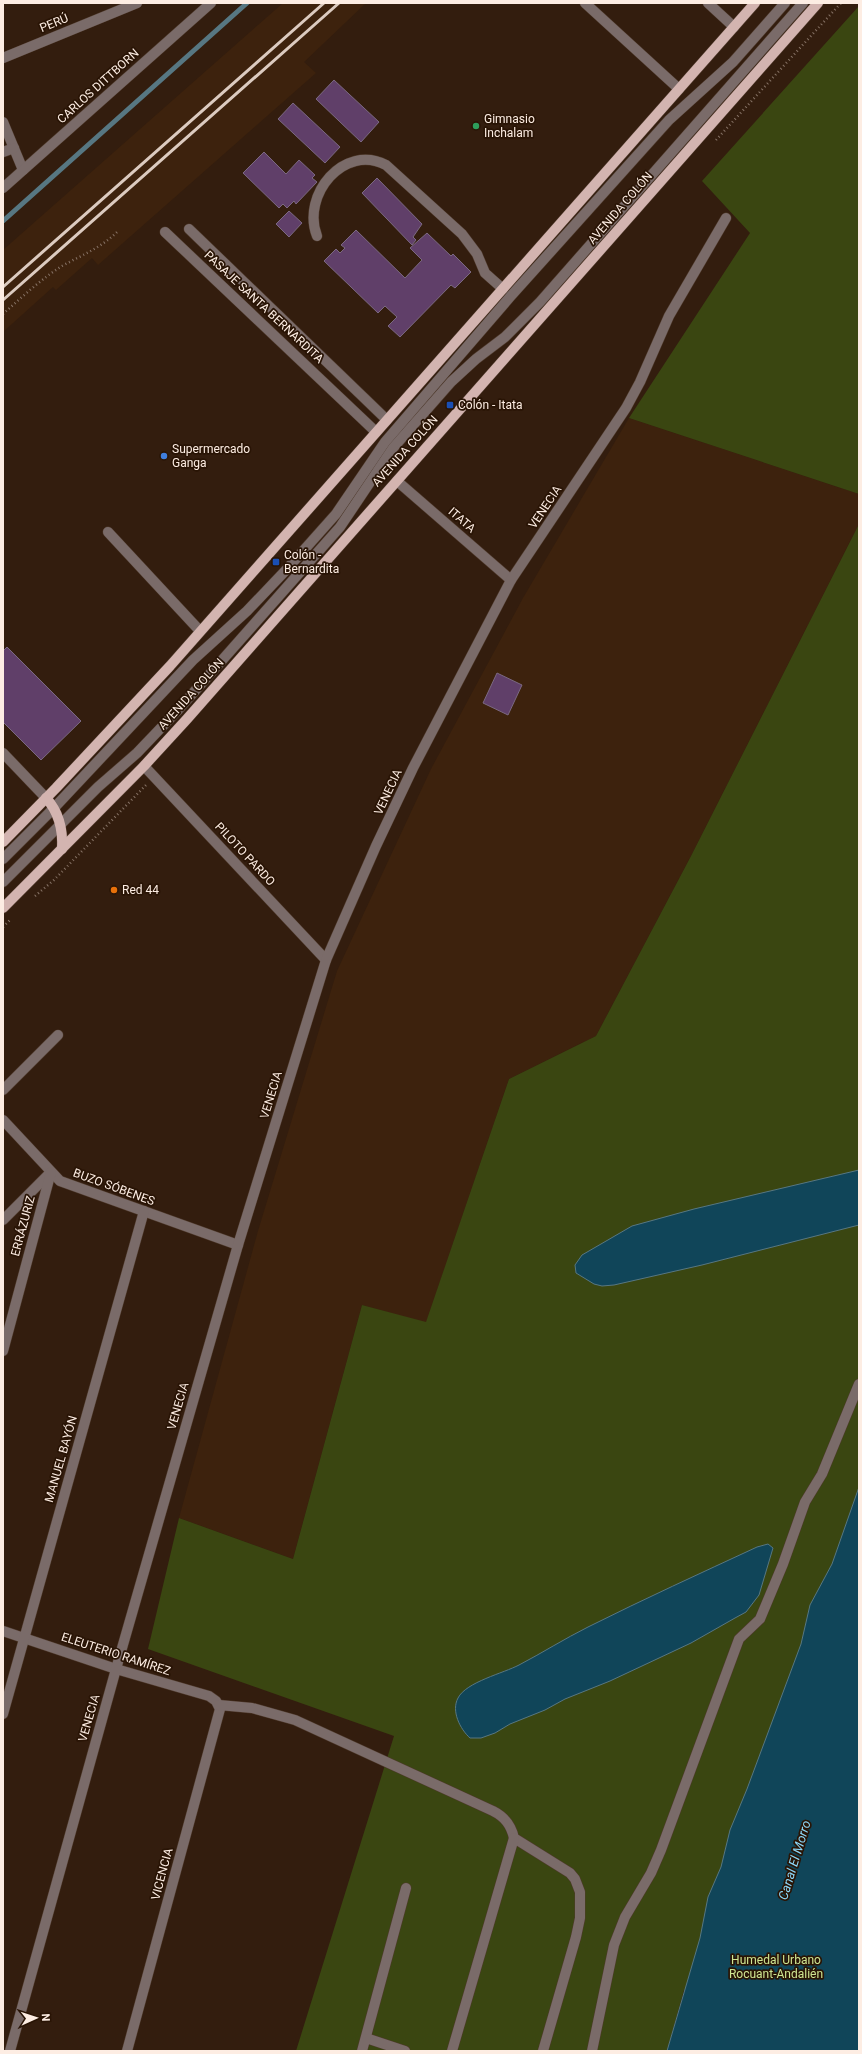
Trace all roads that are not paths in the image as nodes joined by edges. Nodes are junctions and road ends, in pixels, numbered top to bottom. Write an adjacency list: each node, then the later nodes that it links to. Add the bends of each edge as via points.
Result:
1 (137, 3): 10 (street, PERÚ)
2 (211, 3): 15 (street, CARLOS DITTBORN)
3 (585, 3): 11 (street)
4 (708, 3): 9 (street)
5 (755, 3): 9 (main road)
6 (785, 3): 31 (street, via 733,62 669,120 505,303 385,442 336,514 287,569 247,611 193,660)
7 (802, 3): 32 (street, via 540,302 505,337 451,382 393,448 340,528 178,710 137,753)
8 (818, 3): 24 (main road, AVENIDA COLÓN)
9 (734, 27): 11 (main road)
10 (3, 58)
11 (679, 89): 21 (main road)
12 (3, 122): 13 (street)
13 (14, 148): 14 (street); 15 (street)
14 (3, 152)
15 (23, 170): 16 (street, CARLOS DITTBORN)
16 (3, 188)
17 (726, 218): 26 (street, VENECIA, via 669,316 626,408)
18 (189, 229): 22 (street)
19 (165, 232): 23 (street, PASAJE SANTA BERNARDITA)
20 (317, 236): 21 (street, via 313,210 324,184 340,168 350,163 364,159 379,162 462,234 477,254 485,273)
21 (503, 289): 22 (main road)
22 (387, 420): 23 (main road)
23 (376, 432): 27 (main road)
24 (397, 481): 26 (street, ITATA); 29 (main road, AVENIDA COLÓN)
25 (108, 532): 27 (street)
26 (511, 580): 38 (street, VENECIA, via 413,768)
27 (200, 631): 30 (main road)
28 (3, 753): 30 (street)
29 (144, 766): 34 (main road, AVENIDA COLÓN); 38 (street, PILOTO PARDO)
30 (46, 798): 31 (main road); 33 (main road)
31 (54, 808): 32 (main road); 35 (street)
32 (60, 825): 34 (main road); 36 (street)
33 (3, 842)
34 (62, 849): 37 (main road, AVENIDA COLÓN)
35 (3, 859)
36 (3, 882)
37 (3, 908)
38 (326, 960): 45 (street, VENECIA)
39 (58, 1035): 40 (street)
40 (3, 1090)
41 (3, 1120): 42 (street, BUZO SÓBENES)
42 (51, 1172): 43 (street, BUZO SÓBENES, via 67,1184); 44 (street, ERRÁZURIZ); 46 (street, ERRÁZURIZ)
43 (144, 1211): 45 (street, BUZO SÓBENES); 49 (street, MANUEL BAYÓN)
44 (3, 1220)
45 (238, 1245): 50 (street, VENECIA)
46 (3, 1351)
47 (859, 1384): 62 (street, via 822,1474 805,1502 760,1619 739,1639 661,1850 619,1929)
48 (3, 1631): 49 (street, ELEUTERIO RAMÍREZ)
49 (24, 1638): 50 (street, ELEUTERIO RAMÍREZ); 52 (street, MANUEL BAYÓN)
50 (116, 1669): 51 (street, ELEUTERIO RAMÍREZ, via 209,1696); 56 (street, VENECIA)
51 (219, 1705): 53 (street, via 252,1708 295,1720 499,1813 509,1823); 57 (street, VICENCIA, via 220,1714)
52 (3, 1714)
53 (514, 1838): 60 (street); 61 (street, via 570,1873 580,1892 580,1918 576,1937)
54 (406, 1888): 55 (street)
55 (366, 2038): 58 (street); 59 (street)
56 (10, 2051)
57 (127, 2051)
58 (362, 2051)
59 (405, 2051)
60 (452, 2051)
61 (543, 2051)
62 (592, 2051)

